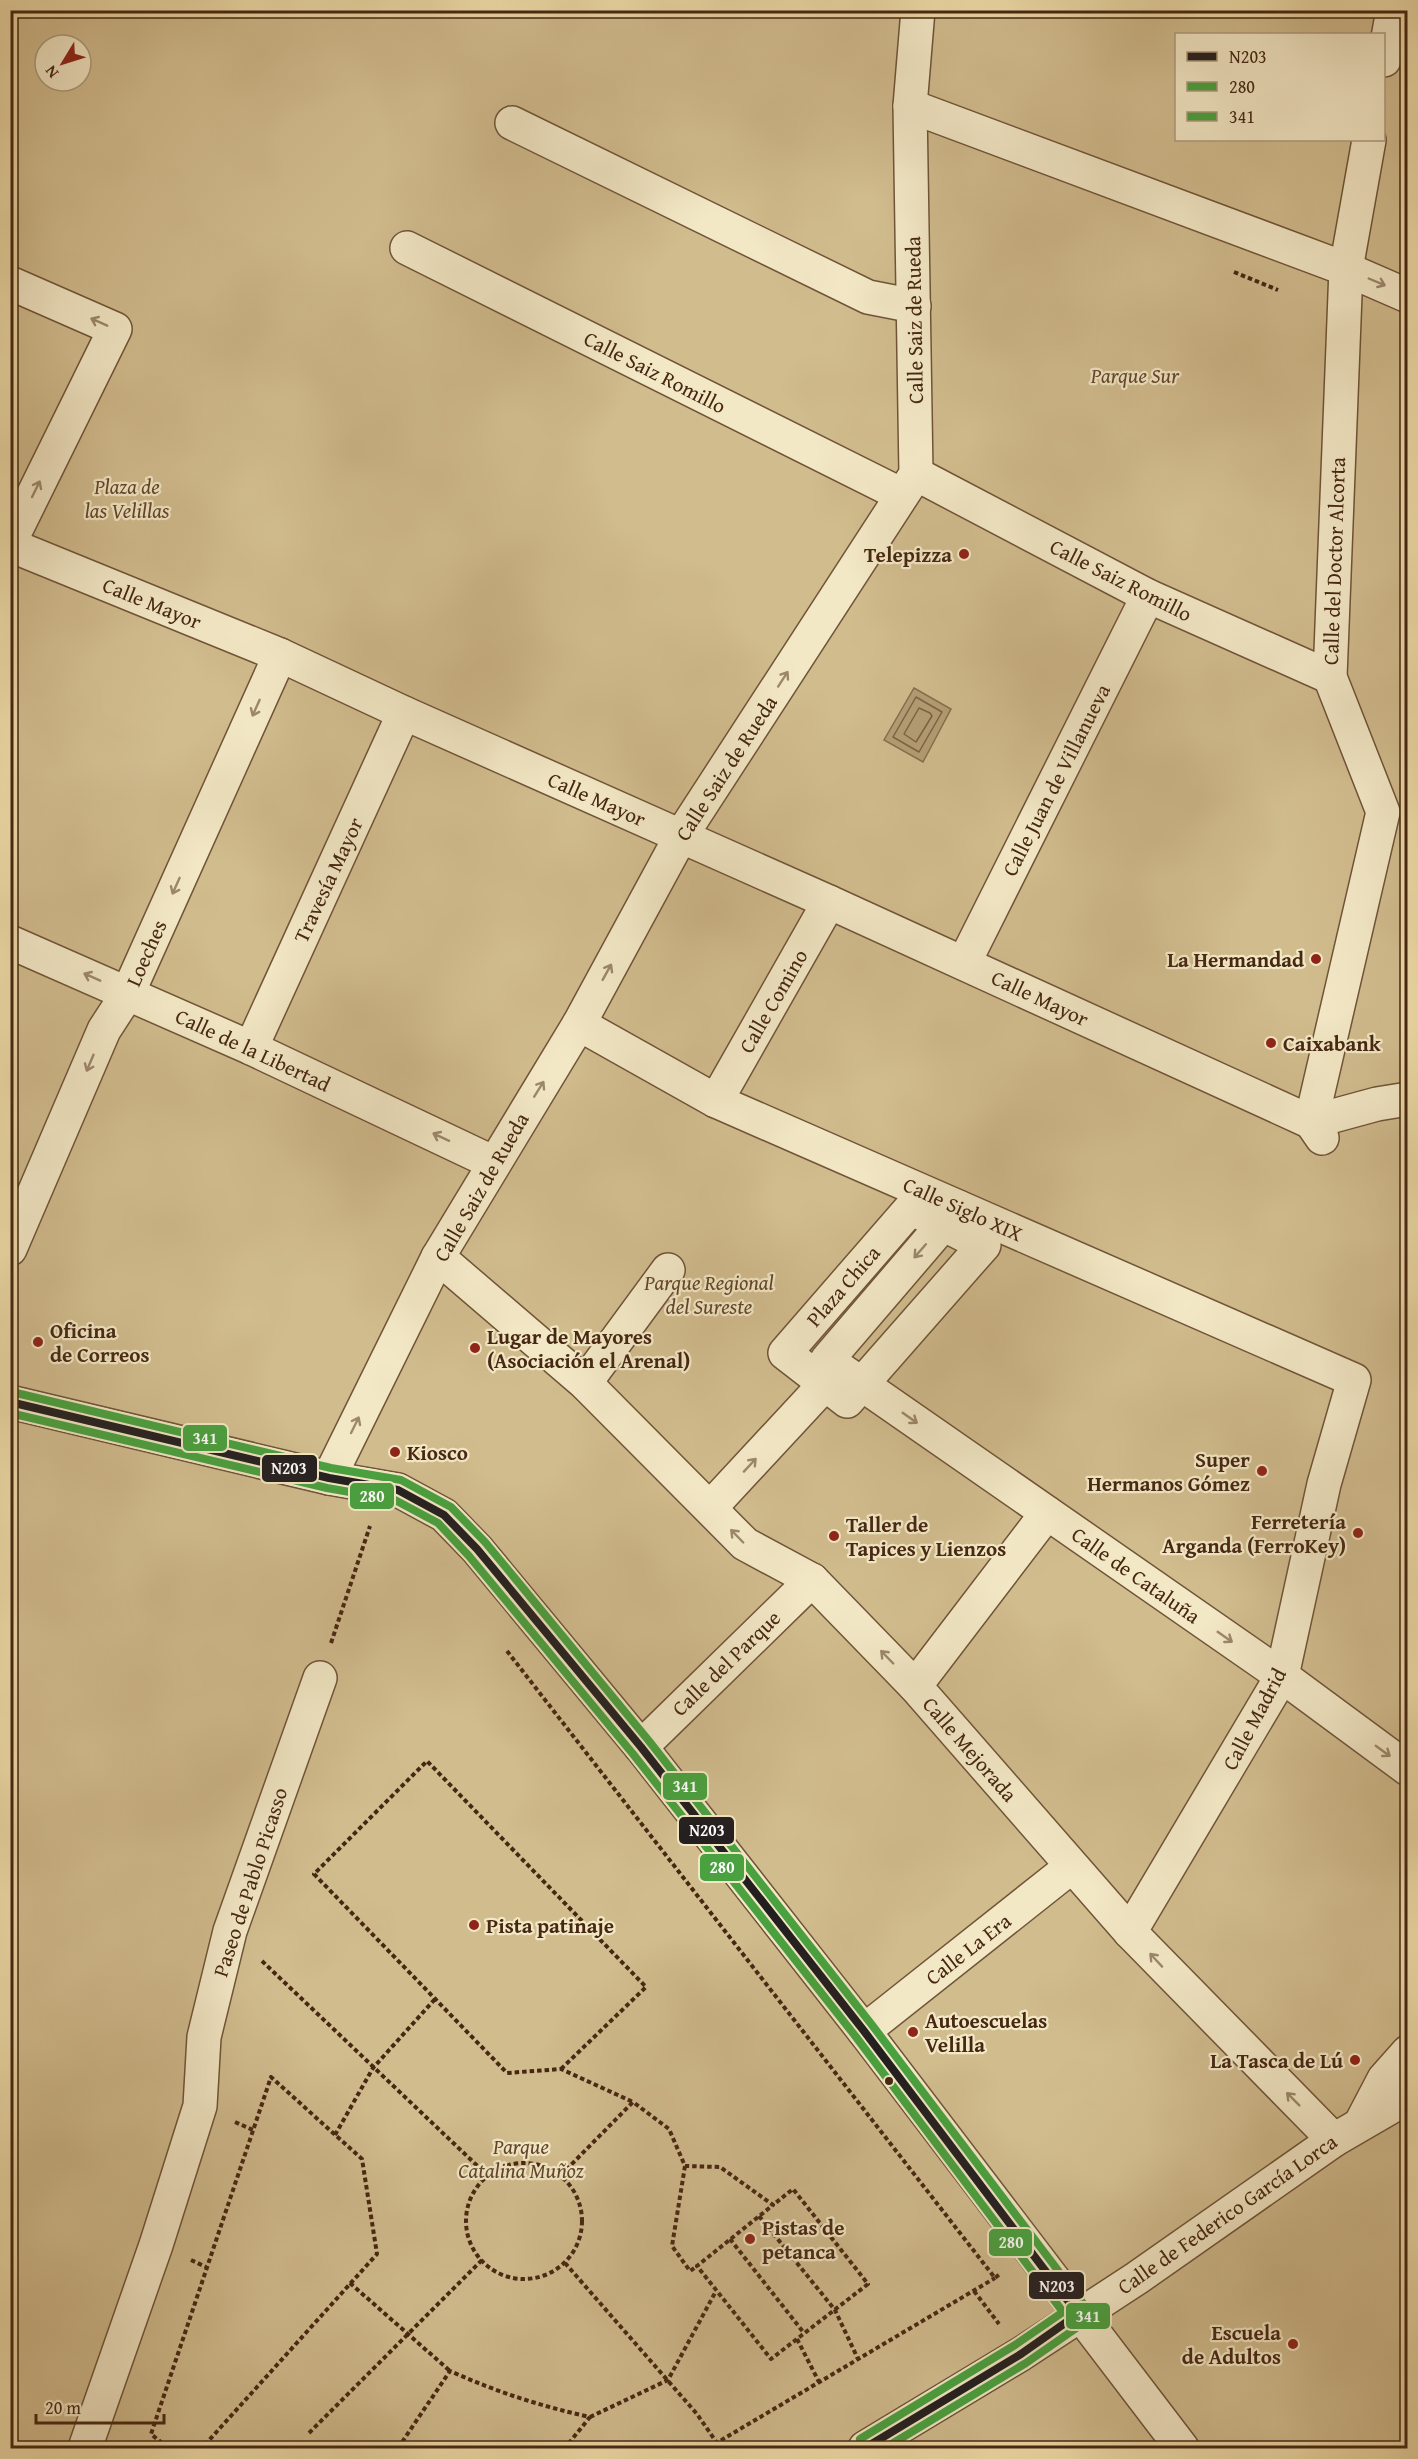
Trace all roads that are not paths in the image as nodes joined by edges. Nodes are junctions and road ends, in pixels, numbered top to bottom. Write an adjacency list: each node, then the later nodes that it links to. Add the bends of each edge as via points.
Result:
1 (918, 10): 4 (street, Calle Saiz de Rueda)
2 (1393, 10): 3 (street)
3 (1385, 50)
4 (910, 106): 8 (street); 11 (street, Calle Saiz de Rueda)
5 (512, 123): 11 (street, via 868,297)
6 (1369, 141): 8 (street, Calle del Doctor Alcorta)
7 (407, 248): 12 (street, Calle Saiz Romillo)
8 (1346, 269): 10 (street, one-way to 10); 16 (street, Calle del Doctor Alcorta)
9 (10, 283): 13 (street, one-way to 9, via 115,329)
10 (1407, 296)
11 (914, 306): 12 (street, Calle Saiz de Rueda)
12 (909, 485): 14 (street, Calle Saiz Romillo); 19 (street, Calle Saiz de Rueda, one-way to 12)
13 (10, 543): 15 (street, Calle Mayor)
14 (1148, 596): 16 (street, Calle Saiz Romillo); 22 (street, Calle Juan de Villanueva)
15 (280, 655): 17 (street, Calle Mayor); 23 (street, Loeches, one-way to 23)
16 (1330, 677): 18 (street, Calle del Doctor Alcorta)
17 (404, 713): 19 (street, Calle Mayor); 25 (street, Travesía Mayor)
18 (1395, 815): 28 (street, Calle del Doctor Alcorta)
19 (681, 836): 20 (street, Calle Mayor); 24 (street, Calle Saiz de Rueda, one-way to 19)
20 (829, 902): 22 (street, Calle Mayor); 27 (street, Calle Comino)
21 (10, 942): 23 (street, Calle de la Libertad, one-way to 21)
22 (964, 963): 28 (street, Calle Mayor)
23 (128, 993): 25 (street, Calle de la Libertad); 32 (street, Loeches, one-way to 32, via 104,1029)
24 (579, 1024): 27 (street, Calle Siglo XIX); 29 (street, Calle Saiz de Rueda, one-way to 24)
25 (251, 1048): 29 (street, Calle de la Libertad, one-way to 25)
26 (1407, 1099): 28 (street, via 1377,1104)
27 (716, 1101): 30 (street, Calle Siglo XIX)
28 (1318, 1132)
29 (494, 1163): 33 (street, Calle Saiz de Rueda)
30 (951, 1215): 31 (street, Calle Siglo XIX); 35 (street, Plaza Chica, one-way to 35, via 827,1360); 35 (street, Plaza Chica, via 911,1208 785,1353)
31 (989, 1233): 35 (street, via 984,1245); 36 (street, Calle Siglo XIX)
32 (10, 1249)
33 (438, 1257): 37 (street, Calle Mejorada); 39 (street, Calle Saiz de Rueda, one-way to 33)
34 (668, 1270): 37 (street)
35 (842, 1379): 40 (street, one-way to 35); 41 (street, Calle de Cataluña, one-way to 41)
36 (1354, 1380): 43 (street, Calle Madrid, via 1323,1484)
37 (585, 1383): 40 (street, Calle Mejorada)
38 (10, 1402): 39 (street)
39 (329, 1478): 46 (street, via 398,1490 444,1515 477,1549)
40 (710, 1508): 42 (street, Calle Mejorada, one-way to 40, via 745,1544)
41 (1047, 1513): 43 (street, Calle de Cataluña, one-way to 43); 45 (street)
42 (812, 1580): 45 (street, Calle Mejorada, one-way to 42); 46 (street, Calle del Parque)
43 (1282, 1676): 47 (street, Calle de Cataluña, one-way to 47); 49 (street, Calle Madrid)
44 (320, 1678): 56 (street, Paseo de Pablo Picasso, via 230,1931 204,2037 200,2106)
45 (915, 1686): 48 (street, Calle Mejorada)
46 (640, 1747): 50 (street)
47 (1407, 1769)
48 (1071, 1867): 49 (street, Calle Mejorada); 50 (street, Calle La Era)
49 (1130, 1932): 54 (street, Calle Mejorada, one-way to 49)
50 (864, 2031): 55 (street)
51 (1407, 2052): 53 (street, via 1384,2079)
52 (1407, 2097): 53 (street, Calle de Federico García Lorca)
53 (1360, 2123): 54 (street, Calle de Federico García Lorca)
54 (1334, 2140): 55 (street, Calle de Federico García Lorca, via 1137,2278)
55 (1078, 2314): 57 (street, Calle de Federico García Lorca, via 1021,2354); 58 (street)
56 (86, 2448)
57 (865, 2448)
58 (1182, 2448)

